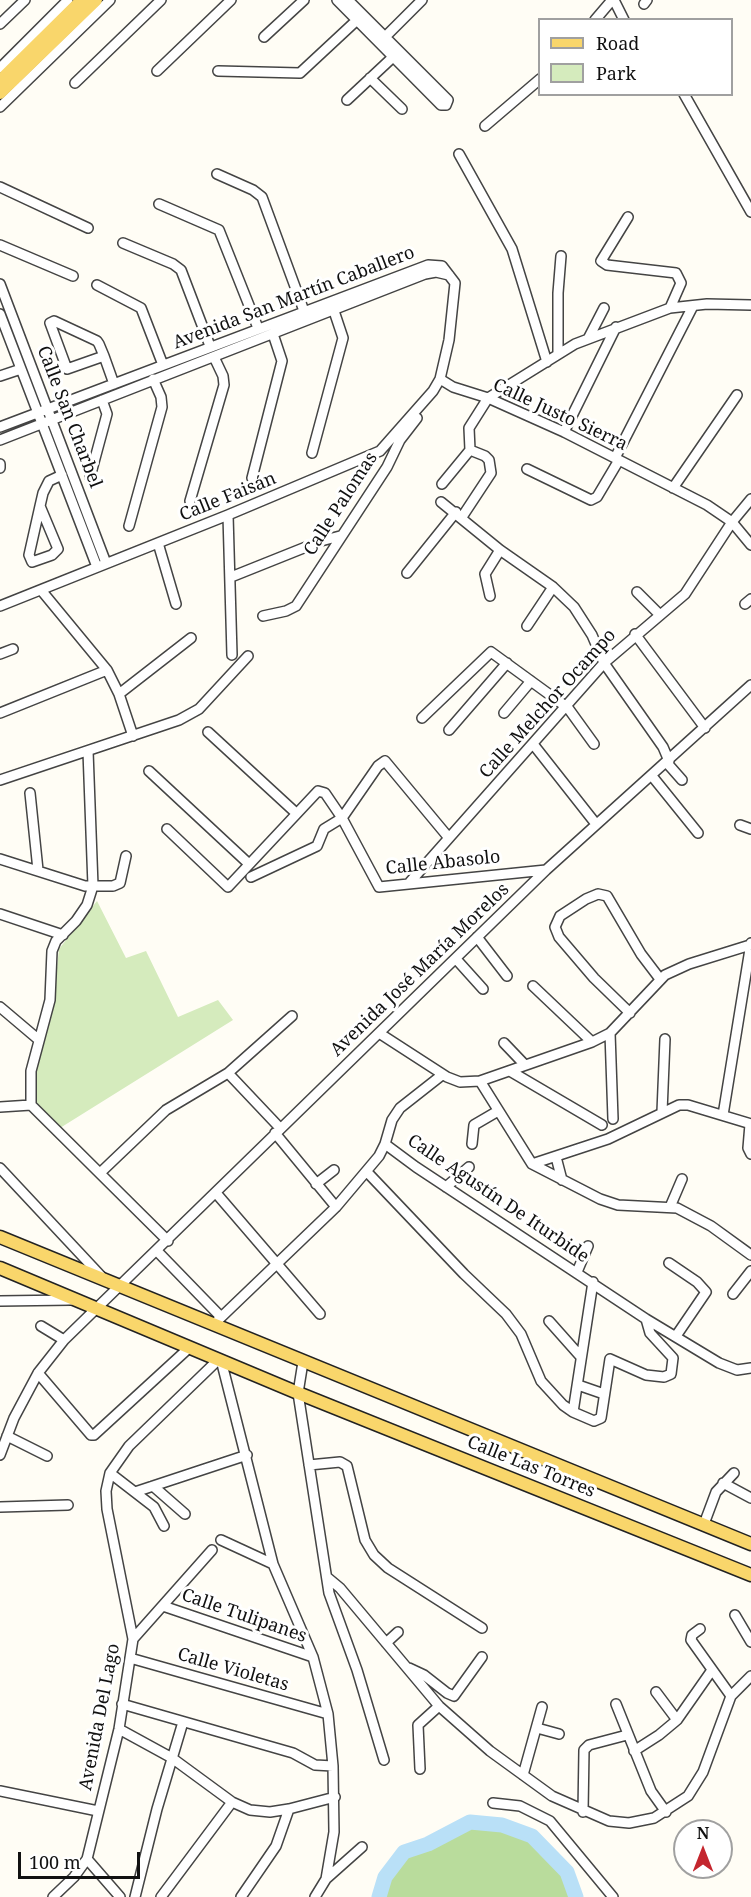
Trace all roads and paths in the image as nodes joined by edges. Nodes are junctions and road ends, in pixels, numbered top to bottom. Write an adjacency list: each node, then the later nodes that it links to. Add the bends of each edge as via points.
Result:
1 (25, 0): 16 (street)
2 (68, 0): 20 (street)
3 (82, 0): 24 (main road)
4 (96, 0): 27 (main road)
5 (110, 0): 30 (street)
6 (160, 0): 26 (street)
7 (231, 0): 21 (street)
8 (304, 0): 17 (street)
9 (337, 0): 15 (street)
10 (422, 0): 18 (street)
11 (613, 0): 13 (street); 14 (street)
12 (352, 1): 18 (street)
13 (597, 18)
14 (623, 18)
15 (357, 20): 19 (street); 22 (street, via 300,73)
16 (0, 24)
17 (264, 37)
18 (385, 37): 19 (street, via 448,100 446,105 441,105)
19 (393, 57): 23 (street)
20 (2, 64)
21 (157, 71)
22 (218, 71)
23 (370, 78): 29 (street); 31 (street)
24 (0, 81)
25 (538, 81): 32 (street)
26 (75, 83)
27 (0, 93)
28 (686, 99): 37 (street)
29 (347, 100)
30 (0, 107)
31 (402, 109)
32 (485, 126)
33 (459, 154): 62 (street, via 512,249)
34 (217, 174): 51 (street, via 262,197)
35 (0, 187): 39 (street)
36 (159, 204): 55 (street, via 219,230)
37 (751, 212)
38 (628, 217): 50 (street, via 601,261 607,265 676,273 681,283)
39 (88, 228)
40 (123, 243): 58 (street, via 181,270)
41 (0, 244): 44 (street)
42 (561, 256): 59 (street)
43 (449, 275): 51 (street, Avenida San Martín Caballero, via 442,266 428,265); 52 (street, Avenida San Martín Caballero, via 425,274); 67 (street, via 455,283 455,296)
44 (73, 276)
45 (0, 284): 73 (street, Calle San Charbel)
46 (97, 285): 63 (street, via 141,308)
47 (751, 305): 48 (street)
48 (693, 306): 50 (street); 82 (street)
49 (604, 308): 57 (street)
50 (670, 308): 54 (street)
51 (304, 311): 55 (street, Avenida San Martín Caballero)
52 (334, 311): 56 (street, Avenida San Martín Caballero); 81 (street, via 343,338)
53 (0, 314): 64 (street, Calle San Charbel)
54 (616, 327): 57 (street); 78 (street)
55 (258, 328): 58 (street, Avenida San Martín Caballero)
56 (273, 334): 61 (street, Avenida San Martín Caballero); 88 (street, via 282,361)
57 (589, 338): 59 (street)
58 (210, 346): 63 (street, Avenida San Martín Caballero)
59 (558, 354): 62 (street)
60 (104, 356): 60 (street, via 95,340 54,321 50,323 67,369); 68 (street)
61 (214, 357): 66 (street, Avenida San Martín Caballero); 92 (street, via 224,385)
62 (547, 362): 71 (street)
63 (163, 365): 68 (street, Avenida San Martín Caballero)
64 (21, 369): 65 (street); 74 (street, Calle San Charbel)
65 (0, 376)
66 (153, 379): 72 (street, Avenida San Martín Caballero); 98 (street, via 162,407)
67 (440, 379): 69 (street, Calle Faisán); 71 (street, Calle Justo Sierra)
68 (114, 384): 73 (street, Avenida San Martín Caballero)
69 (433, 391): 96 (street, Calle Faisán, via 380,451); 99 (street, Calle Palomas)
70 (737, 395): 90 (street)
71 (488, 398): 78 (street, Calle Justo Sierra); 80 (street, via 469,428)
72 (102, 400): 75 (street, Avenida San Martín Caballero); 87 (street, via 108,414)
73 (48, 408): 74 (street, Avenida San Martín Caballero); 75 (street, Calle San Charbel)
74 (37, 412): 76 (street, Calle San Charbel); 77 (street, Avenida San Martín Caballero)
75 (52, 419): 76 (street, Avenida San Martín Caballero); 103 (street, Calle San Charbel)
76 (42, 423): 79 (street, Avenida San Martín Caballero); 86 (street, Calle San Charbel)
77 (0, 427)
78 (564, 432): 82 (street, Calle Justo Sierra)
79 (0, 440)
80 (470, 450): 89 (street); 95 (street, via 489,460 491,473)
81 (312, 453)
82 (617, 459): 85 (street, via 597,497 591,500); 90 (street, Calle Justo Sierra)
83 (0, 464): 84 (street)
84 (0, 468)
85 (527, 469)
86 (62, 475): 94 (street, via 45,487); 103 (street, Calle San Charbel)
87 (90, 477)
88 (252, 478)
89 (442, 484)
90 (673, 488): 97 (street, Calle Justo Sierra)
91 (751, 499): 97 (street, Calle Melchor Ocampo)
92 (190, 501)
93 (441, 502): 95 (street)
94 (40, 506): 94 (street, via 29,555 32,562 58,549)
95 (459, 514): 102 (street); 104 (street)
96 (228, 515): 100 (street, Calle Faisán); 105 (street)
97 (732, 522): 101 (street, Calle Justo Sierra); 112 (street, Calle Melchor Ocampo, via 686,594)
98 (129, 526)
99 (340, 536): 105 (street); 113 (street, Calle Palomas, via 296,606)
100 (158, 543): 103 (street, Calle Faisán); 110 (street)
101 (751, 545)
102 (500, 549): 106 (street); 109 (street, via 485,574)
103 (102, 565): 107 (street, Calle Faisán)
104 (407, 573)
105 (231, 577): 119 (street)
106 (553, 587): 114 (street); 122 (street, via 574,606)
107 (41, 590): 111 (street, Calle Faisán); 123 (street)
108 (637, 592): 112 (street)
109 (490, 596)
110 (176, 604)
111 (0, 606)
112 (660, 615): 115 (street, Calle Melchor Ocampo)
113 (263, 616)
114 (527, 626)
115 (635, 634): 122 (street, Calle Melchor Ocampo); 131 (street)
116 (192, 638): 126 (street)
117 (13, 649): 118 (street)
118 (0, 654)
119 (232, 655)
120 (248, 656): 134 (street, via 199,709)
121 (507, 663): 124 (street); 130 (street, via 491,652); 132 (street)
122 (604, 663): 127 (street, Calle Melchor Ocampo); 138 (street, via 663,747)
123 (107, 670): 126 (street); 128 (street)
124 (531, 681): 127 (street); 129 (street)
125 (751, 685): 131 (street, Avenida José María Morelos)
126 (119, 694): 134 (street)
127 (564, 706): 135 (street, Calle Melchor Ocampo); 136 (street)
128 (0, 713)
129 (504, 713)
130 (422, 718)
131 (705, 728): 138 (street, Avenida José María Morelos)
132 (449, 730)
133 (208, 732): 144 (street)
134 (133, 736): 137 (street)
135 (533, 744): 146 (street); 151 (street, Calle Melchor Ocampo)
136 (594, 744)
137 (88, 751): 141 (street); 159 (street)
138 (668, 762): 140 (street, Avenida José María Morelos); 142 (street)
139 (149, 771): 154 (street)
140 (652, 776): 146 (street, Avenida José María Morelos); 150 (street)
141 (0, 780)
142 (682, 780)
143 (30, 793): 155 (street)
144 (296, 813): 145 (street, Calle Abasolo, via 318,791 325,793); 154 (street)
145 (342, 818): 151 (street, via 385,761); 157 (street, via 324,829 316,846); 158 (street, Calle Abasolo, via 376,885 383,888)
146 (596, 824): 156 (street, Avenida José María Morelos)
147 (740, 825): 148 (street)
148 (751, 829)
149 (167, 830): 154 (street, via 225,887)
150 (698, 833)
151 (449, 838): 158 (street, Calle Melchor Ocampo)
152 (126, 856): 159 (street, via 120,883)
153 (0, 859): 155 (street)
154 (249, 864)
155 (38, 870): 159 (street)
156 (546, 870): 158 (street, Calle Abasolo); 162 (street, Avenida José María Morelos)
157 (251, 877)
158 (410, 882)
159 (93, 886): 161 (street, via 87,905)
160 (0, 914): 161 (street)
161 (63, 935): 175 (street, via 52,951 50,1000)
162 (477, 937): 164 (street, Avenida José María Morelos); 165 (street)
163 (751, 944): 166 (street, via 676,969); 187 (street)
164 (456, 959): 168 (street); 172 (street, Avenida José María Morelos)
165 (507, 976)
166 (660, 979): 170 (street); 170 (street, via 607,896 586,898 560,916 555,927 559,938)
167 (533, 986): 176 (street)
168 (483, 989)
169 (0, 1007): 175 (street)
170 (630, 1012): 173 (street)
171 (292, 1016): 180 (street)
172 (379, 1033): 181 (street); 191 (street, Avenida José María Morelos)
173 (610, 1034): 176 (street); 188 (street)
174 (665, 1039): 186 (street)
175 (39, 1040): 183 (street, via 31,1071)
176 (592, 1042): 178 (street)
177 (504, 1043): 178 (street)
178 (525, 1065): 179 (street)
179 (510, 1071): 182 (street); 190 (street)
180 (228, 1073): 191 (street); 201 (street, via 166,1110)
181 (442, 1075): 182 (street, via 460,1082); 192 (street, Calle Agustín De Iturbide, via 400,1108)
182 (480, 1081): 185 (street)
183 (32, 1105): 184 (street); 201 (street)
184 (0, 1107)
185 (498, 1111): 193 (street, via 474,1125); 196 (street)
186 (662, 1112): 187 (street, via 684,1104); 195 (street, via 608,1139)
187 (723, 1115): 189 (street)
188 (613, 1119)
189 (750, 1124): 194 (street)
190 (602, 1125)
191 (278, 1130): 204 (street); 206 (street, Avenida José María Morelos)
192 (385, 1144): 200 (street, Calle Agustín De Iturbide); 205 (street, Calle Agustín De Iturbide)
193 (472, 1144)
194 (751, 1154)
195 (556, 1157): 196 (street); 203 (street)
196 (532, 1164): 203 (street)
197 (469, 1167): 205 (street)
198 (0, 1168): 219 (street)
199 (334, 1170): 204 (street)
200 (367, 1172): 207 (street, Calle Agustín De Iturbide); 242 (street, via 506,1314 521,1335 541,1381)
201 (100, 1173): 210 (street)
202 (682, 1179): 208 (street)
203 (562, 1180): 208 (street, via 618,1205)
204 (316, 1184): 207 (street)
205 (446, 1187): 218 (street, Calle Agustín De Iturbide)
206 (216, 1193): 210 (street, Avenida José María Morelos); 215 (street)
207 (336, 1207): 215 (street, Calle Agustín De Iturbide)
208 (670, 1207): 213 (street, via 711,1226)
209 (0, 1237): 219 (main road, Calle Las Torres)
210 (168, 1241): 212 (street, Avenida José María Morelos)
211 (588, 1246): 218 (street)
212 (157, 1251): 221 (street, Avenida José María Morelos); 228 (street)
213 (751, 1255)
214 (669, 1263): 231 (street, via 706,1292)
215 (276, 1265): 226 (street); 228 (street, Calle Agustín De Iturbide)
216 (0, 1268): 223 (main road, Calle Las Torres)
217 (751, 1271): 222 (street)
218 (577, 1272): 220 (street, Calle Agustín De Iturbide)
219 (104, 1280): 221 (main road, Calle Las Torres)
220 (593, 1282): 227 (street, Calle Agustín De Iturbide); 234 (street, Calle Agustín De Iturbide)
221 (119, 1286): 225 (street, Avenida José María Morelos); 228 (main road, Calle Las Torres)
222 (733, 1294)
223 (79, 1300): 224 (street); 225 (main road, Calle Las Torres)
224 (0, 1301)
225 (97, 1307): 232 (street, Avenida José María Morelos); 233 (main road, Calle Las Torres)
226 (320, 1314)
227 (646, 1319): 231 (street, Calle Agustín De Iturbide); 241 (street, via 650,1333 670,1352 674,1369 664,1377 646,1375 610,1359)
228 (217, 1321): 236 (main road, Calle Las Torres)
229 (549, 1322): 234 (street)
230 (41, 1326): 232 (street)
231 (676, 1336): 237 (street, Calle Agustín De Iturbide, via 724,1367)
232 (64, 1340): 238 (street, Avenida José María Morelos)
233 (190, 1347): 235 (main road, Calle Las Torres); 238 (street, via 94,1435)
234 (581, 1357): 239 (street, Calle Agustín De Iturbide)
235 (220, 1360): 240 (main road, Calle Las Torres); 245 (street); 248 (street, Avenida Del Lago, via 129,1446)
236 (303, 1362): 240 (street); 257 (main road, Calle Las Torres)
237 (751, 1368)
238 (38, 1373): 243 (street, Avenida José María Morelos)
239 (578, 1385): 241 (street); 242 (street, Calle Agustín De Iturbide)
240 (298, 1393): 247 (street); 263 (main road, Calle Las Torres)
241 (604, 1394): 242 (street, via 598,1421)
242 (573, 1412)
243 (7, 1436): 244 (street, Avenida José María Morelos); 246 (street)
244 (0, 1455)
245 (246, 1455): 251 (street); 262 (street)
246 (47, 1456)
247 (309, 1465): 264 (street); 267 (street, via 340,1462 347,1466 365,1540 374,1555)
248 (110, 1473): 252 (street); 270 (street, Avenida Del Lago, via 107,1509)
249 (734, 1473): 250 (street)
250 (723, 1483): 253 (street); 257 (street)
251 (153, 1486): 252 (street); 256 (street)
252 (135, 1492): 258 (street, via 154,1507)
253 (751, 1498)
254 (68, 1505): 255 (street)
255 (0, 1507)
256 (185, 1514)
257 (704, 1524): 260 (main road, Calle Las Torres)
258 (164, 1526)
259 (221, 1540): 262 (street)
260 (751, 1544)
261 (212, 1550): 265 (street)
262 (273, 1564): 273 (street)
263 (751, 1575)
264 (328, 1578): 272 (street); 294 (street, via 329,1593)
265 (163, 1606): 270 (street); 273 (street, Calle Tulipanes)
266 (735, 1615): 271 (street)
267 (482, 1628)
268 (700, 1629): 277 (street, via 691,1640)
269 (398, 1632): 272 (street)
270 (132, 1639): 275 (street, Avenida Del Lago)
271 (751, 1642)
272 (386, 1643): 276 (street)
273 (313, 1657): 285 (street)
274 (482, 1657): 276 (street, via 454,1696)
275 (130, 1658): 281 (street, Avenida Del Lago); 285 (street, Calle Violetas)
276 (405, 1666): 283 (street)
277 (712, 1670): 280 (street); 286 (street)
278 (751, 1676): 280 (street)
279 (656, 1692): 286 (street)
280 (731, 1696): 305 (street, via 703,1772 688,1796)
281 (123, 1704): 287 (street); 289 (street, Avenida Del Lago)
282 (616, 1704): 291 (street)
283 (439, 1706): 296 (street, via 418,1725); 297 (street)
284 (542, 1707): 288 (street)
285 (328, 1714): 295 (street)
286 (676, 1720): 292 (street)
287 (183, 1722): 293 (street); 295 (street, via 293,1753 315,1765)
288 (537, 1728): 290 (street); 297 (street)
289 (119, 1729): 293 (street); 303 (street, Avenida Del Lago)
290 (559, 1734)
291 (627, 1735): 292 (street); 304 (street, via 586,1747)
292 (634, 1751): 305 (street, via 651,1791)
293 (172, 1758): 300 (street); 311 (street)
294 (384, 1760)
295 (333, 1766): 299 (street)
296 (420, 1769)
297 (523, 1775): 304 (street)
298 (0, 1791): 303 (street)
299 (335, 1797): 302 (street); 308 (street)
300 (232, 1802): 302 (street, via 250,1810); 312 (street)
301 (494, 1803): 315 (street, via 520,1806 550,1821)
302 (289, 1809): 313 (street, via 276,1846)
303 (98, 1811): 307 (street, Avenida Del Lago)
304 (583, 1812): 305 (street, via 629,1823)
305 (666, 1812)
306 (362, 1846): 308 (street)
307 (87, 1859): 309 (street, Avenida Del Lago); 310 (street)
308 (326, 1879): 314 (street)
309 (53, 1897)
310 (120, 1897)
311 (135, 1897)
312 (161, 1897)
313 (241, 1897)
314 (315, 1897)
315 (613, 1897)

